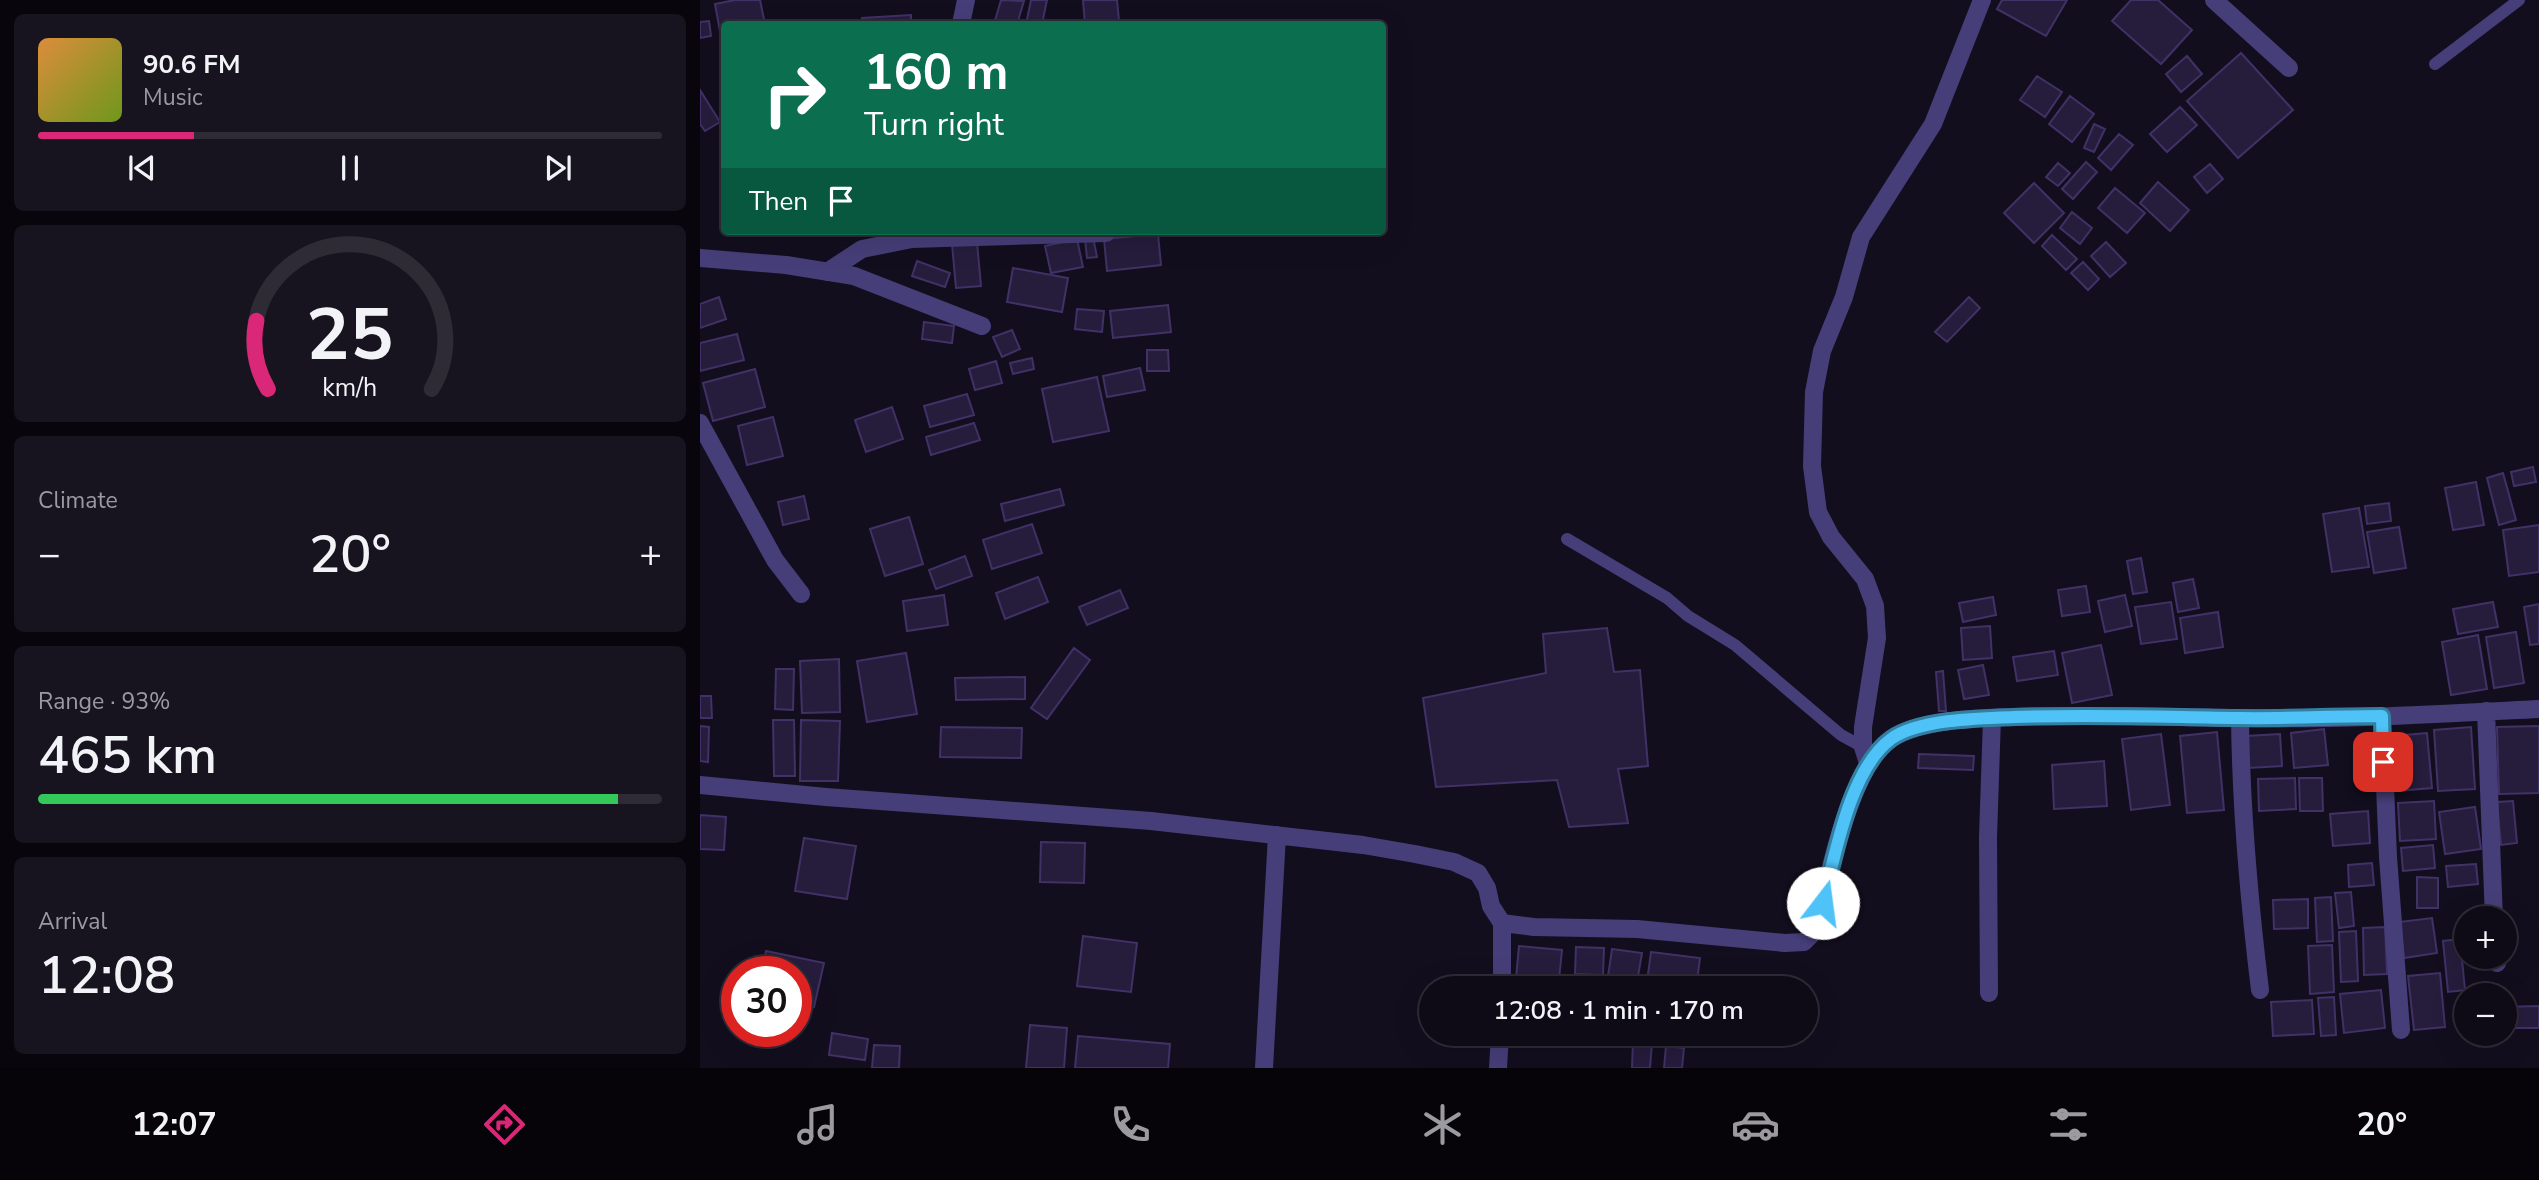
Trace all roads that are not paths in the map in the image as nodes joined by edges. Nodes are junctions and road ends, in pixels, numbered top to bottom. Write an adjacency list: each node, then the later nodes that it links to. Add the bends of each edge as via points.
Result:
1 (966, 0): 5 (street)
2 (1982, 0): 20 (street, via 1933,124 1860,237 1844,297 1822,351 1814,392 1812,466 1818,512 1830,537 1866,579 1875,606 1877,638 1864,710)
3 (2214, 0): 7 (street)
4 (2519, 0): 6 (lane)
5 (962, 21)
6 (2435, 64)
7 (2288, 68)
8 (913, 235): 10 (street, via 862,249)
9 (700, 258): 10 (street)
10 (827, 272): 11 (street, via 854,276)
11 (982, 326)
12 (700, 424): 14 (street, via 775,560)
13 (1567, 539): 20 (lane, via 1735,645)
14 (801, 594)
15 (2539, 709): 16 (street)
16 (2486, 711): 17 (street); 23 (street)
17 (2382, 716): 19 (street); 28 (street)
18 (1992, 718): 19 (street, via 2126,714); 20 (street, via 1914,729); 27 (street)
19 (2240, 718): 26 (street)
20 (1865, 755): 24 (street, via 1815,931 1804,942)
21 (700, 785): 22 (street)
22 (1277, 835): 24 (street, via 1363,845 1454,863 1478,873); 30 (street)
23 (2494, 906)
24 (1502, 923): 25 (street)
25 (1502, 976)
26 (2260, 990)
27 (1989, 993)
28 (2401, 1030)
29 (1499, 1046): 31 (street)
30 (1265, 1068)
31 (1498, 1068)

